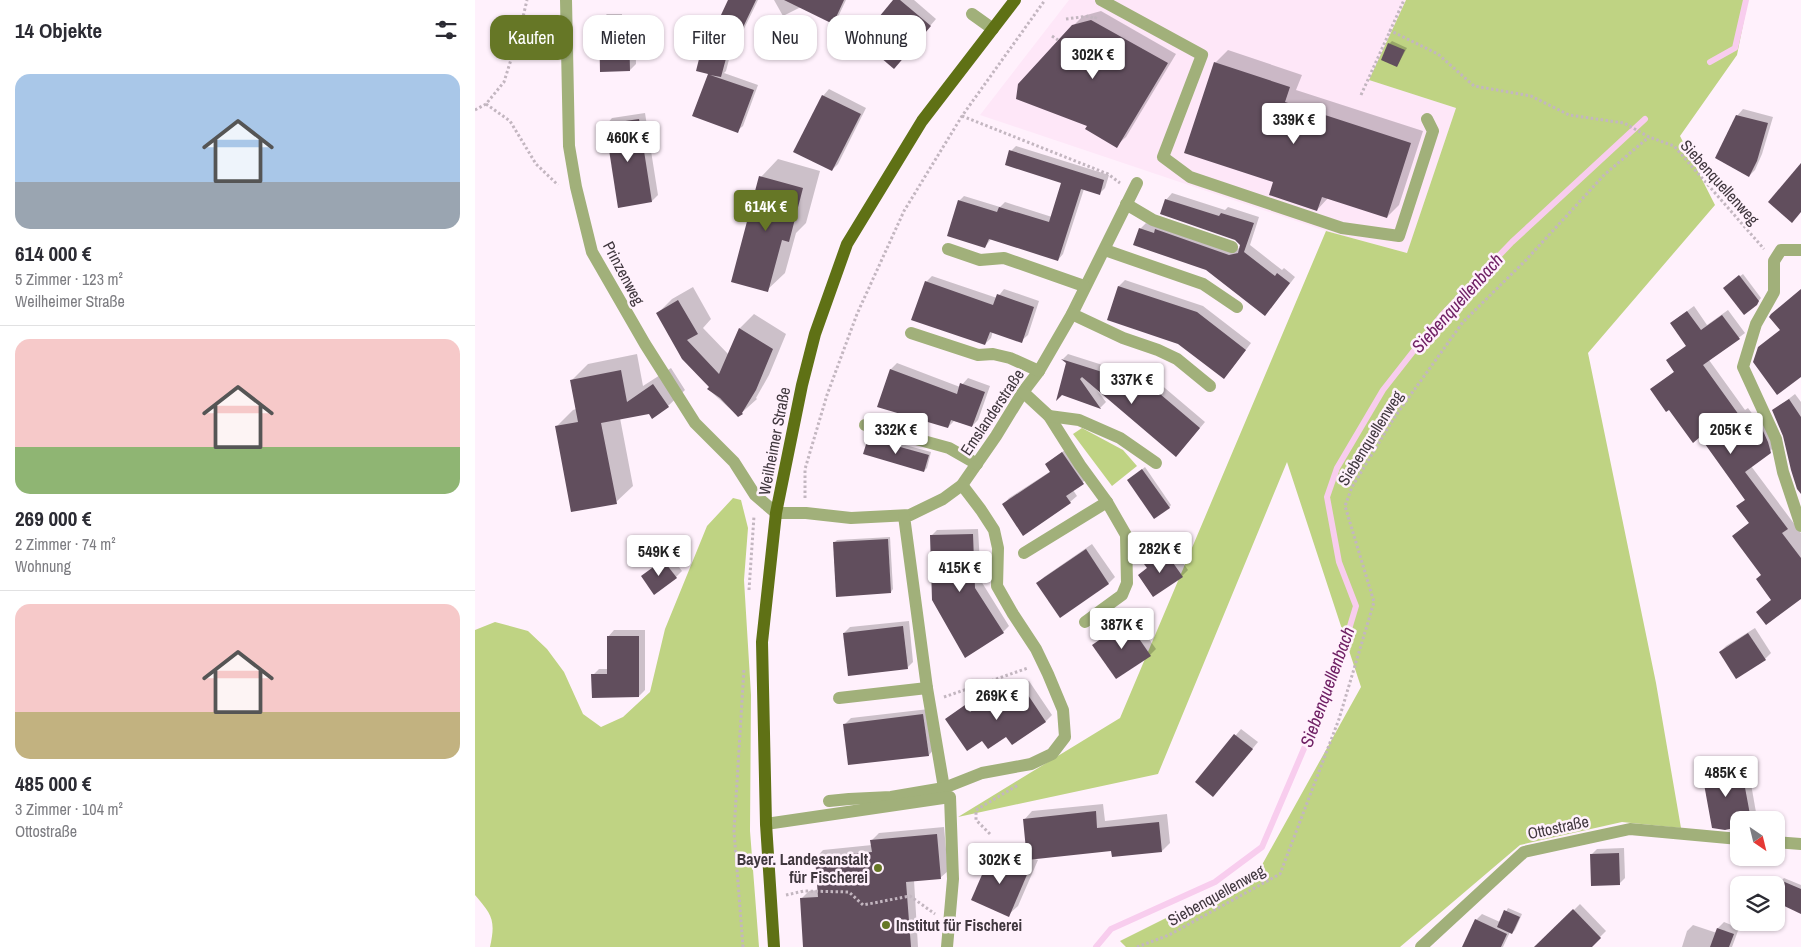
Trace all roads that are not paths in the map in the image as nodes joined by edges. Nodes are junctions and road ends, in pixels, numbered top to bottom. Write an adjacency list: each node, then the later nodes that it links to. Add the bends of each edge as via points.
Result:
1 (566, 0): 26 (street, Prinzenweg, via 569,146 592,252 695,423 734,462 755,495)
2 (1015, 0): 5 (main road, Weilheimer Straße)
3 (1101, 0): 6 (street, via 1202,55 1163,157 1190,176 1341,228 1399,236 1433,131)
4 (972, 14): 5 (street)
5 (993, 29): 26 (main road, Weilheimer Straße, via 922,121 847,244 813,342)
6 (1427, 119)
7 (1135, 187): 8 (street, Emslanderstraße)
8 (1126, 204): 9 (street, via 1153,220); 11 (street, Emslanderstraße)
9 (1232, 247)
10 (949, 249): 13 (street, via 980,260 1004,258)
11 (1105, 250): 13 (street, Emslanderstraße); 14 (street, via 1203,284)
12 (1801, 250): 28 (street, via 1781,250 1774,261 1775,292 1756,324 1743,367 1776,439)
13 (1084, 286): 15 (street, Emslanderstraße)
14 (1237, 307)
15 (1072, 314): 17 (street, Emslanderstraße); 18 (street, via 1177,359)
16 (911, 333): 17 (street, via 978,355 1010,358)
17 (1039, 372): 19 (street, Emslanderstraße)
18 (1210, 386)
19 (1023, 392): 20 (street); 23 (street, Emslanderstraße)
20 (1049, 416): 22 (street, via 1079,420 1120,438); 25 (street)
21 (865, 424): 23 (street, via 949,448)
22 (1156, 463)
23 (977, 464): 24 (street, Emslanderstraße)
24 (962, 485): 27 (street, Emslanderstraße, via 924,509); 33 (street, via 994,530 998,548 997,586 1043,663 1063,710 1065,737 1052,754 1031,764 982,773)
25 (1107, 502): 29 (street); 30 (street, via 1126,535 1127,583 1122,595)
26 (776, 513): 27 (street, Emslanderstraße, via 851,518); 35 (main road, Weilheimer Straße, via 762,642)
27 (903, 516): 31 (street)
28 (1801, 526)
29 (1024, 553)
30 (1085, 622)
31 (927, 688): 32 (street); 33 (street)
32 (839, 698)
33 (944, 788): 34 (street, via 891,797)
34 (829, 801)
35 (766, 824): 39 (main road, Weilheimer Straße); 40 (street, via 950,797 953,879)
36 (1730, 838): 41 (street, Ottostraße, via 1630,829 1523,852)
37 (1785, 843): 38 (street)
38 (1801, 844)
39 (774, 947)
40 (947, 947)
41 (1421, 947)

